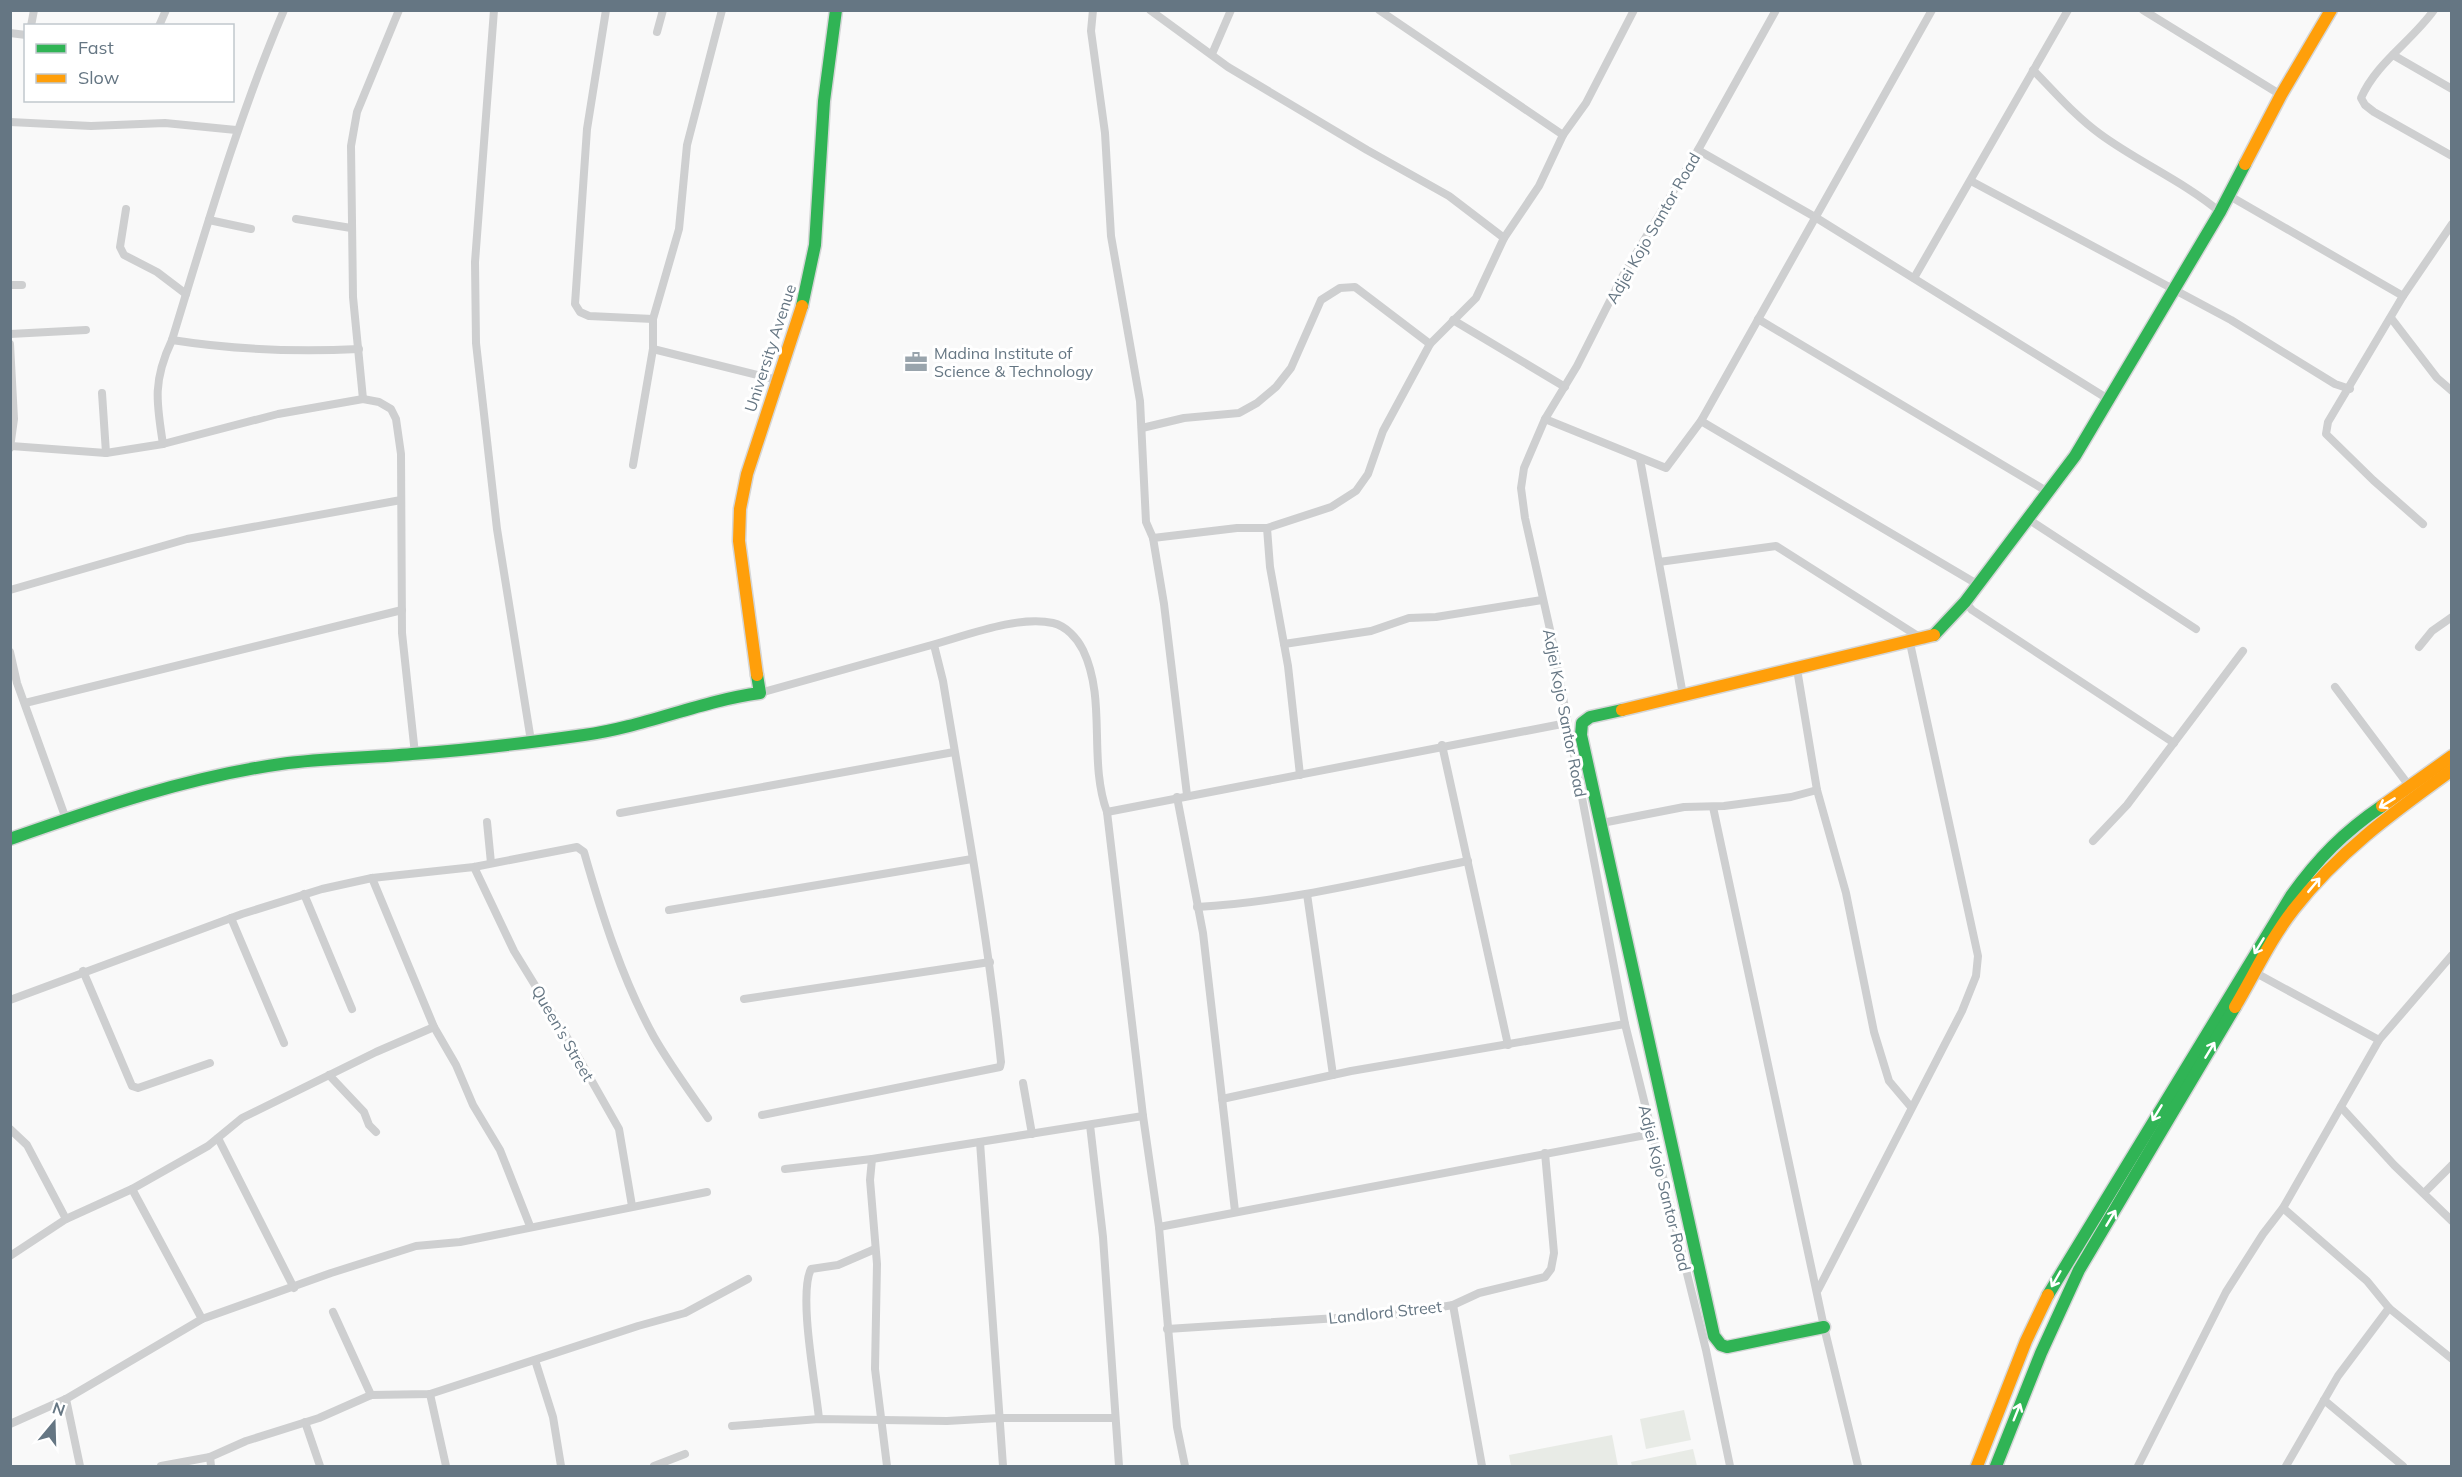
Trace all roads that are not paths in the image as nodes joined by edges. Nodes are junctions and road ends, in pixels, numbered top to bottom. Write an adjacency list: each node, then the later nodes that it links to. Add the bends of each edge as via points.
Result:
1 (166, 10): 20 (street)
2 (284, 10): 28 (street)
3 (399, 10): 40 (street, via 357,112 351,146)
4 (494, 10): 103 (street, via 475,262 476,343 497,529)
5 (606, 10): 50 (street, via 587,129 575,304 589,316)
6 (663, 10): 21 (street)
7 (722, 10): 50 (street, via 687,145 679,229)
8 (836, 10): 60 (street, University Avenue, via 823,111 812,265)
9 (1093, 10): 69 (street, via 1111,236)
10 (1150, 10): 22 (street)
11 (1231, 10): 22 (street)
12 (1379, 10): 29 (street)
13 (1634, 10): 29 (street, via 1586,103)
14 (1776, 10): 30 (street, Adjei Kojo Santor Road)
15 (1932, 10): 36 (street)
16 (2068, 10): 24 (street)
17 (2143, 10): 26 (street)
18 (2434, 10): 23 (street)
19 (2328, 11): 26 (street)
20 (160, 24)
21 (657, 32)
22 (1212, 54): 42 (street, via 1310,117 1449,196)
23 (2393, 55): 25 (street); 31 (street, via 2365,89 2361,98 2365,105)
24 (2033, 70): 32 (street); 35 (street, via 2100,134 2198,193)
25 (2451, 88)
26 (2281, 95): 33 (street)
27 (10, 122): 28 (street, via 91,126 165,123)
28 (236, 130): 38 (street)
29 (1563, 135): 42 (street, via 1539,186)
30 (1698, 150): 36 (street); 61 (street, Adjei Kojo Santor Road, via 1622,277)
31 (2451, 156)
32 (1971, 181): 43 (street); 46 (street)
33 (2228, 195): 35 (street); 48 (street)
34 (126, 209): 47 (street, via 120,247 124,255 158,272)
35 (2220, 212): 46 (street)
36 (1815, 217): 43 (street); 51 (street)
37 (296, 219): 40 (street)
38 (209, 220): 41 (street); 47 (street)
39 (2451, 223): 48 (street)
40 (351, 228): 58 (street)
41 (251, 229)
42 (1504, 238): 52 (street, via 1476,298)
43 (1914, 278): 66 (street)
44 (10, 285): 45 (street)
45 (22, 285)
46 (2173, 291): 62 (street); 66 (street)
47 (186, 294): 55 (street)
48 (2403, 296): 49 (street)
49 (2391, 318): 62 (street); 63 (street)
50 (652, 319): 59 (street)
51 (1758, 319): 68 (street); 75 (street)
52 (1453, 320): 57 (street); 61 (street)
53 (86, 330): 54 (street)
54 (10, 334)
55 (172, 340): 58 (street, via 226,349); 70 (street, via 156,384)
56 (10, 344): 71 (street, via 14,419)
57 (1430, 344): 69 (street, via 1355,286 1340,288 1321,300 1291,368 1257,403 1239,412 1184,418); 79 (street, via 1383,431 1368,474 1356,491 1331,507)
58 (359, 349): 65 (street)
59 (653, 349): 60 (street); 74 (street)
60 (778, 380): 99 (street, University Avenue, via 747,474 739,526 748,624)
61 (1565, 387): 67 (street, Adjei Kojo Santor Road)
62 (2350, 389): 78 (street, via 2328,423 2326,434)
63 (2451, 391)
64 (102, 393): 72 (street)
65 (363, 399): 70 (street, via 278,414); 76 (street, via 391,409 396,419)
66 (2108, 399): 75 (street, via 2075,456)
67 (1545, 419): 73 (street); 84 (street, Adjei Kojo Santor Road, via 1524,468 1521,488)
68 (1701, 421): 73 (street, via 1666,468); 82 (street)
69 (1142, 428): 80 (street, via 1146,522)
70 (163, 444): 72 (street)
71 (11, 447): 72 (street)
72 (106, 453)
73 (1640, 459): 81 (street)
74 (633, 465)
75 (2048, 492): 77 (street)
76 (401, 500): 83 (street, via 187,539); 86 (street)
77 (2028, 519): 82 (street); 88 (street)
78 (2423, 524)
79 (1267, 528): 80 (street); 91 (street)
80 (1153, 538): 113 (street)
81 (1659, 562): 89 (street, via 1776,546); 100 (street)
82 (1977, 584): 85 (street)
83 (10, 590)
84 (1542, 600): 91 (street, via 1409,618 1371,631); 102 (street, Adjei Kojo Santor Road)
85 (1965, 602): 89 (street, via 1932,638); 104 (street)
86 (402, 610): 101 (street); 107 (street)
87 (2451, 617): 93 (street)
88 (2196, 629)
89 (1924, 640): 90 (street)
90 (1910, 643): 96 (street); 150 (street, via 1978,956 1976,976 1962,1011)
91 (1284, 644): 110 (street)
92 (934, 645): 99 (street); 106 (street); 116 (street, via 982,630 1019,624 1052,623 1068,630 1082,648 1091,678 1099,774)
93 (2419, 647)
94 (2243, 651): 104 (street)
95 (10, 652): 97 (street)
96 (1797, 669): 100 (street); 112 (street)
97 (14, 684): 101 (street)
98 (2335, 687): 111 (street)
99 (760, 693): 103 (street, via 728,697 636,726)
100 (1683, 695): 120 (street, via 1590,717 1582,723 1581,735)
101 (25, 703): 118 (street)
102 (1567, 723): 105 (street); 140 (street, Adjei Kojo Santor Road)
103 (531, 741): 107 (street)
104 (2174, 743): 122 (street, via 2127,805)
105 (1442, 745): 110 (street); 124 (street)
106 (954, 752): 117 (street); 123 (street)
107 (415, 754): 118 (street, via 282,764 202,778)
108 (2451, 756): 111 (street)
109 (2451, 770): 136 (street, one-way to 109, via 2293,910 2328,868 2377,824)
110 (1300, 775): 113 (street)
111 (2410, 787): 215 (street, one-way to 215, via 2347,830 2311,868 2284,905 2055,1281 2021,1352)
112 (1817, 790): 115 (street); 150 (street, via 1846,893 1874,1032 1889,1081)
113 (1187, 795): 114 (street)
114 (1177, 797): 116 (street); 130 (street)
115 (1713, 807): 120 (street, via 1684,807); 180 (street)
116 (1107, 812): 153 (street)
117 (620, 813)
118 (66, 819): 121 (street)
119 (487, 822): 125 (street)
120 (1602, 823): 185 (street, via 1714,1336 1727,1347)
121 (10, 839)
122 (2093, 841)
123 (972, 859): 131 (street); 134 (street)
124 (1468, 861): 129 (street); 144 (street)
125 (490, 863): 126 (street); 154 (street, via 574,846 584,852 603,918 636,1001 654,1038)
126 (474, 867): 127 (street); 169 (street, Queen’s Street, via 514,951 619,1129)
127 (372, 878): 128 (street); 141 (street)
128 (304, 894): 132 (street); 139 (street)
129 (1307, 894): 130 (street); 147 (street)
130 (1197, 907): 149 (street)
131 (669, 910)
132 (231, 918): 135 (street); 143 (street)
133 (2451, 955): 142 (street)
134 (990, 962): 138 (street); 152 (street, via 1000,1067)
135 (83, 971): 137 (street); 145 (street, via 132,1086 138,1088)
136 (2256, 973): 142 (street); 216 (street, one-way to 136, via 2079,1270)
137 (10, 999)
138 (744, 999)
139 (352, 1009)
140 (1625, 1024): 144 (street); 159 (street, Adjei Kojo Santor Road)
141 (434, 1027): 146 (street); 174 (street, via 500,1150)
142 (2379, 1040): 151 (street)
143 (284, 1043)
144 (1508, 1045): 147 (street)
145 (210, 1063)
146 (329, 1075): 157 (street, via 364,1112); 160 (street, via 242,1118)
147 (1333, 1075): 149 (street)
148 (1023, 1083): 158 (street)
149 (1222, 1099): 171 (street)
150 (1911, 1107): 180 (street)
151 (2341, 1107): 168 (street); 170 (street)
152 (762, 1114)
153 (1143, 1116): 155 (street); 175 (street)
154 (708, 1118)
155 (1090, 1125): 158 (street); 194 (street, via 1103,1237)
156 (10, 1129): 172 (street, via 27,1145)
157 (376, 1132)
158 (1032, 1134): 161 (street)
159 (1652, 1134): 162 (street); 213 (street, Adjei Kojo Santor Road, via 1706,1350)
160 (218, 1138): 166 (street); 179 (street)
161 (980, 1142): 163 (street); 193 (street)
162 (1545, 1154): 171 (street); 181 (street, Landlord Street, via 1554,1253 1551,1269 1545,1277 1479,1293)
163 (872, 1159): 165 (street); 176 (street)
164 (2451, 1166): 168 (street)
165 (785, 1169)
166 (132, 1189): 172 (street); 184 (street)
167 (707, 1192): 169 (street)
168 (2424, 1193): 173 (street)
169 (632, 1206): 174 (street)
170 (2283, 1208): 182 (street, via 2367,1281); 217 (street, via 2226,1292)
171 (1235, 1211): 175 (street)
172 (66, 1219): 177 (street)
173 (2451, 1221)
174 (530, 1227): 179 (street, via 460,1242 416,1246)
175 (1159, 1227): 186 (street)
176 (875, 1249): 195 (street, via 838,1265 811,1269 807,1276); 196 (street, via 874,1359)
177 (10, 1256)
178 (748, 1279): 188 (street, via 685,1313)
179 (294, 1288): 184 (street)
180 (1818, 1290): 185 (street)
181 (1454, 1305): 186 (street, Landlord Street, via 1400,1314); 212 (street)
182 (2389, 1308): 187 (street); 192 (street)
183 (333, 1312): 190 (street)
184 (202, 1319): 191 (street)
185 (1824, 1327): 214 (street)
186 (1167, 1329): 211 (street)
187 (2451, 1359)
188 (535, 1360): 189 (street); 206 (street, via 553,1417)
189 (430, 1394): 190 (street); 205 (street)
190 (370, 1395): 197 (street)
191 (66, 1399): 198 (street); 202 (street)
192 (2324, 1400): 218 (street); 219 (street)
193 (999, 1418): 194 (street); 196 (street); 209 (street)
194 (1114, 1418): 210 (street)
195 (819, 1419): 196 (street); 199 (street)
196 (880, 1420): 208 (street)
197 (304, 1422): 201 (street, via 246,1441); 204 (street)
198 (10, 1424)
199 (732, 1426)
200 (685, 1454): 207 (street)
201 (211, 1462): 203 (street)
202 (80, 1467)
203 (161, 1467)
204 (320, 1467)
205 (446, 1467)
206 (561, 1467)
207 (654, 1467)
208 (887, 1467)
209 (1003, 1467)
210 (1119, 1467)
211 (1185, 1467)
212 (1482, 1467)
213 (1730, 1467)
214 (1858, 1467)
215 (1977, 1467)
216 (1996, 1467)
217 (2138, 1467)
218 (2286, 1467)
219 (2403, 1467)

